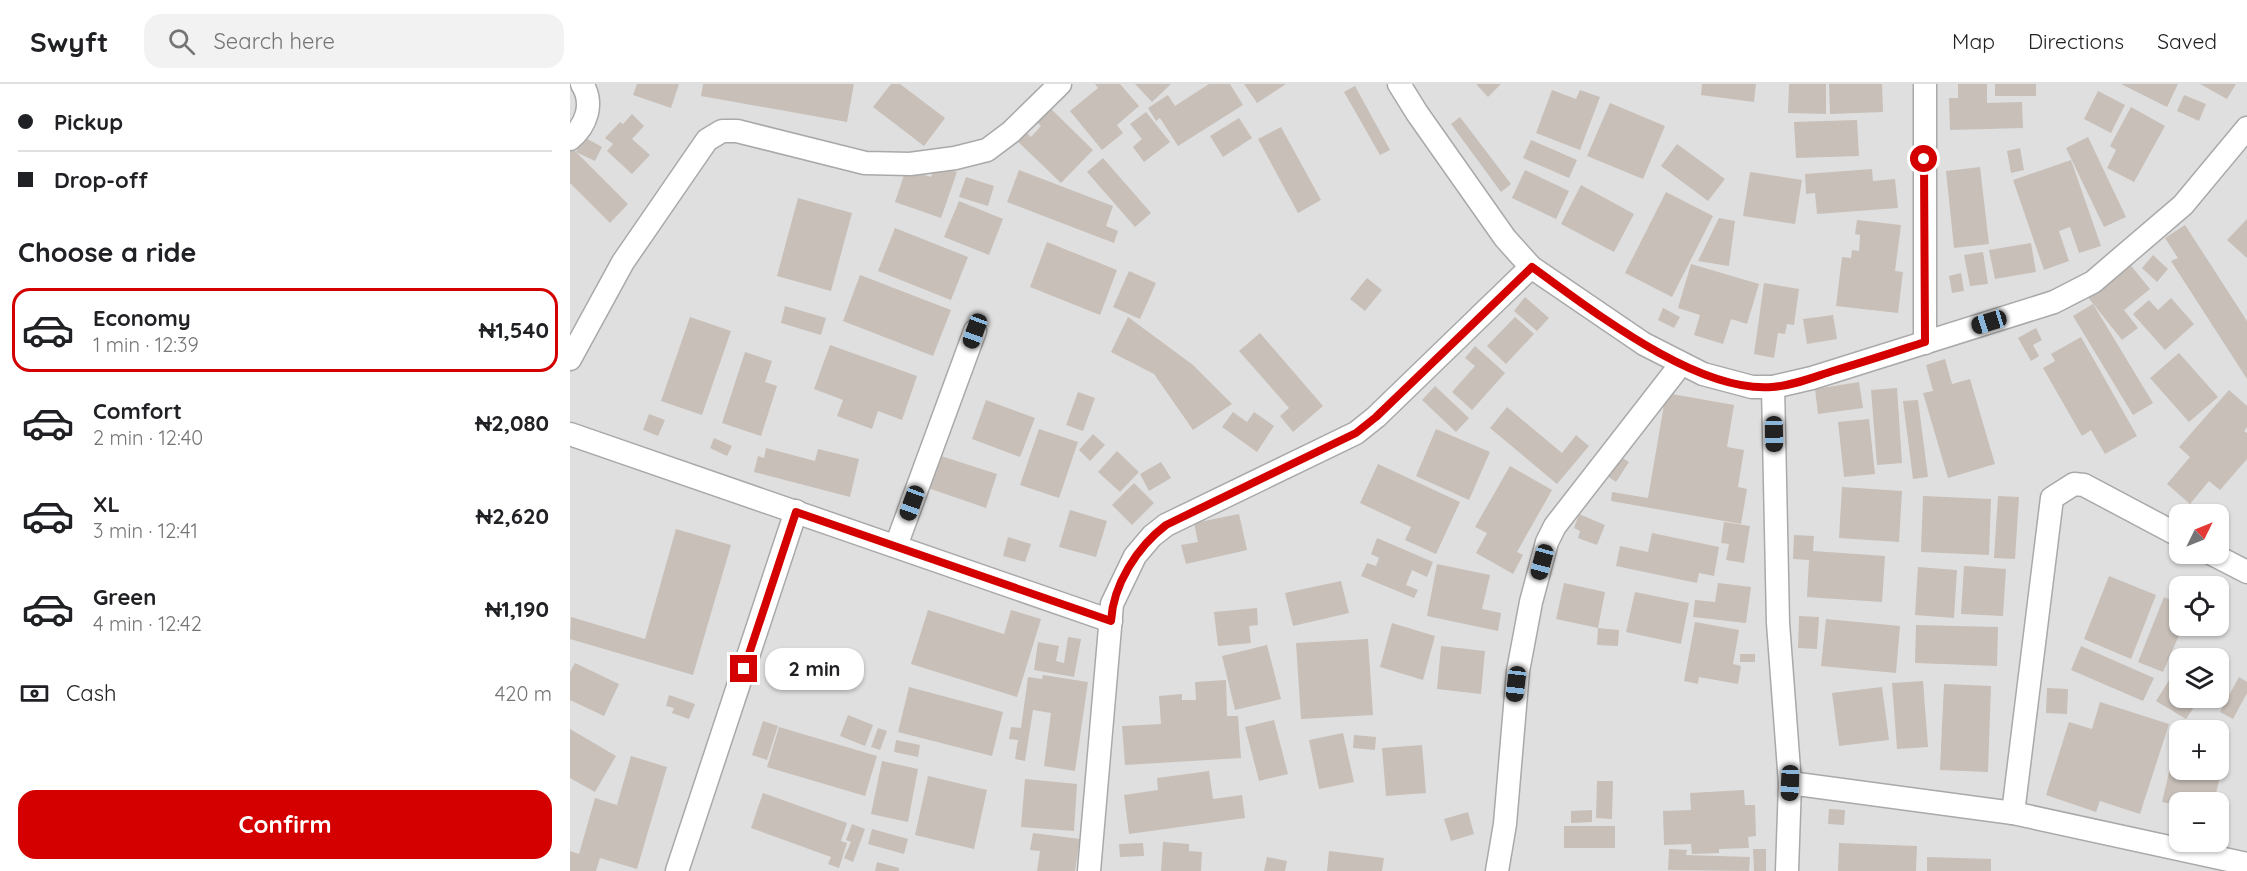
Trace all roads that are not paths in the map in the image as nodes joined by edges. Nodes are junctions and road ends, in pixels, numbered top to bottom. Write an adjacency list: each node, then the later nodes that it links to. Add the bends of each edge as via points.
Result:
1 (582, 84): 6 (street, via 589,111)
2 (1060, 84): 10 (street, via 987,150 955,158 910,164 865,163 737,131 722,131 707,140 623,262)
3 (1399, 84): 7 (street, via 1505,238)
4 (1925, 84): 9 (street)
5 (2247, 128): 9 (street, via 2183,205 2093,282 2054,302)
6 (570, 139)
7 (1532, 267): 11 (street, via 1644,344); 19 (street, via 1356,433 1166,525 1152,536 1135,556 1116,595)
8 (975, 331): 16 (street)
9 (1925, 342): 12 (street)
10 (570, 359)
11 (1681, 364): 12 (street, via 1726,382); 25 (street, via 1555,525 1547,542 1518,671 1505,824)
12 (1773, 387): 20 (street, via 1778,623)
13 (570, 434): 14 (street)
14 (796, 512): 16 (street); 23 (street)
15 (2169, 530): 21 (street, via 2084,485 2074,484 2052,498)
16 (896, 546): 19 (street)
17 (2229, 563): 18 (street)
18 (2247, 572)
19 (1111, 621): 24 (street)
20 (1790, 783): 21 (street); 26 (street)
21 (2013, 813): 22 (street)
22 (2247, 864)
23 (677, 871)
24 (1089, 871)
25 (1497, 871)
26 (1787, 871)

